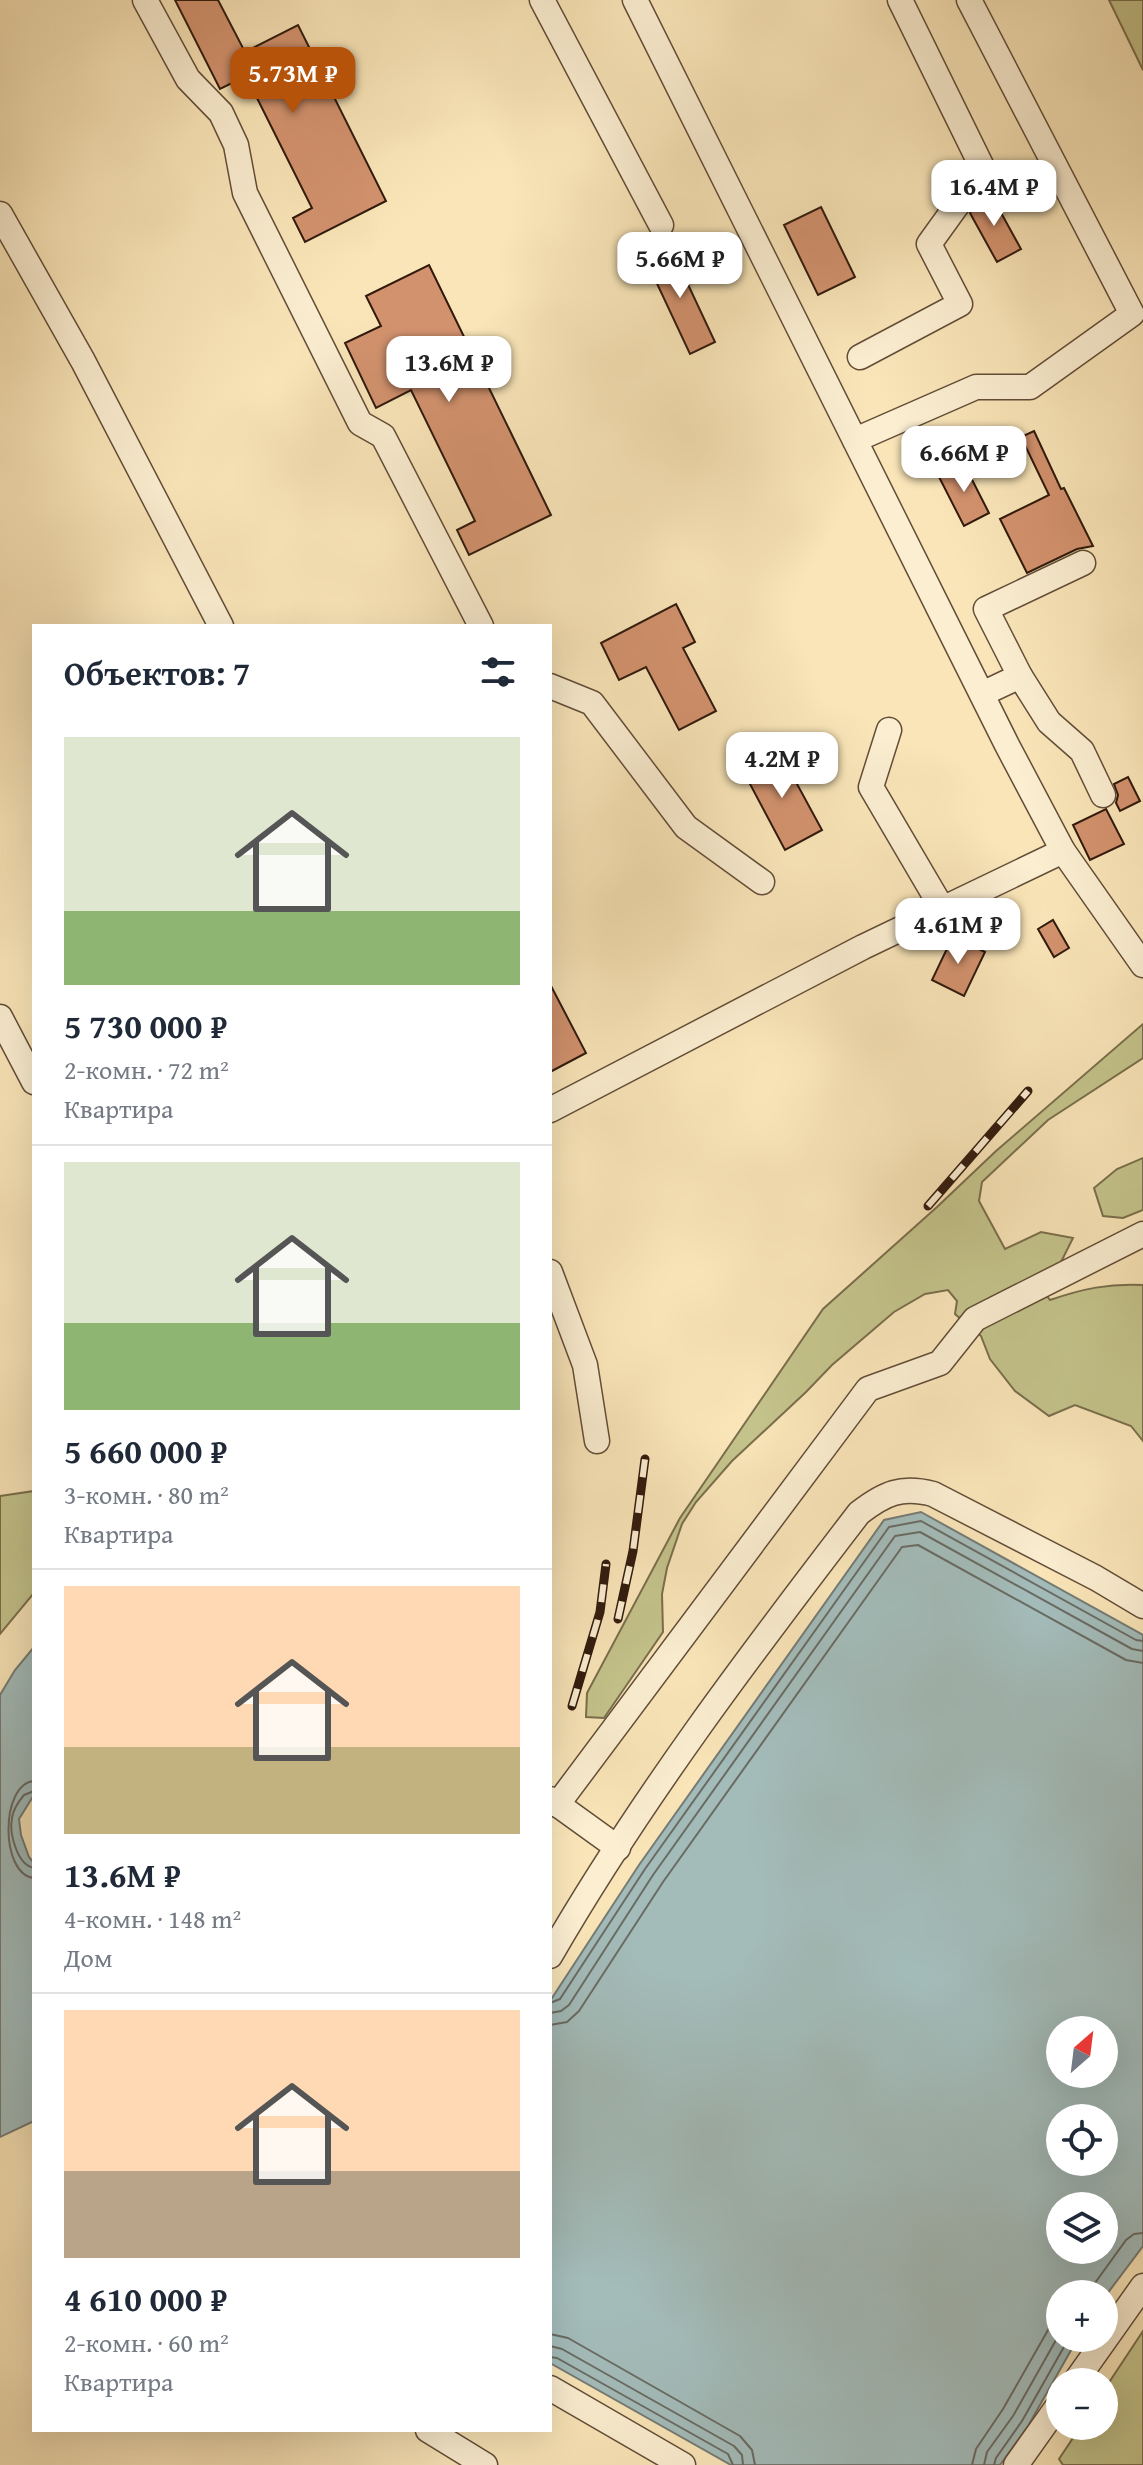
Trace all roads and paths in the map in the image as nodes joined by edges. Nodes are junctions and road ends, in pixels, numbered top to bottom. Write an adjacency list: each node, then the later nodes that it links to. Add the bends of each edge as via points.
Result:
1 (145, 0): 12 (lane, via 188,79 221,113 236,145 245,193 360,423 383,436)
2 (542, 0): 7 (lane)
3 (635, 0): 9 (lane)
4 (900, 0): 8 (lane, via 983,169 929,244 960,304)
5 (969, 0): 9 (lane, via 1132,314 1030,387 976,387)
6 (0, 214): 11 (lane)
7 (661, 225)
8 (860, 357)
9 (855, 440): 15 (lane)
10 (1083, 563): 13 (lane, via 986,609)
11 (220, 624)
12 (480, 624)
13 (1020, 676): 15 (lane); 17 (lane, via 1049,722 1082,751)
14 (552, 687): 19 (lane, via 592,703 686,827)
15 (982, 694): 18 (lane)
16 (889, 730): 20 (lane, via 871,787)
17 (1103, 795)
18 (1063, 851): 20 (lane); 21 (lane)
19 (762, 882)
20 (942, 908): 24 (lane)
21 (1143, 965)
22 (0, 1017): 23 (lane)
23 (32, 1078)
24 (552, 1109)
25 (1143, 1234): 29 (lane, via 975,1319 940,1363 868,1389)
26 (552, 1277): 27 (lane, via 585,1365)
27 (597, 1441)
28 (1143, 1606): 30 (lane, via 933,1494 914,1489 884,1496 859,1513 775,1623)
29 (554, 1802): 30 (lane)
30 (618, 1848): 31 (lane)
31 (552, 1953)
32 (1143, 2286): 33 (lane)
33 (1085, 2368)
34 (552, 2389): 38 (lane)
35 (1046, 2423): 39 (lane)
36 (431, 2432): 37 (lane)
37 (485, 2465)
38 (683, 2465)
39 (1016, 2465)

